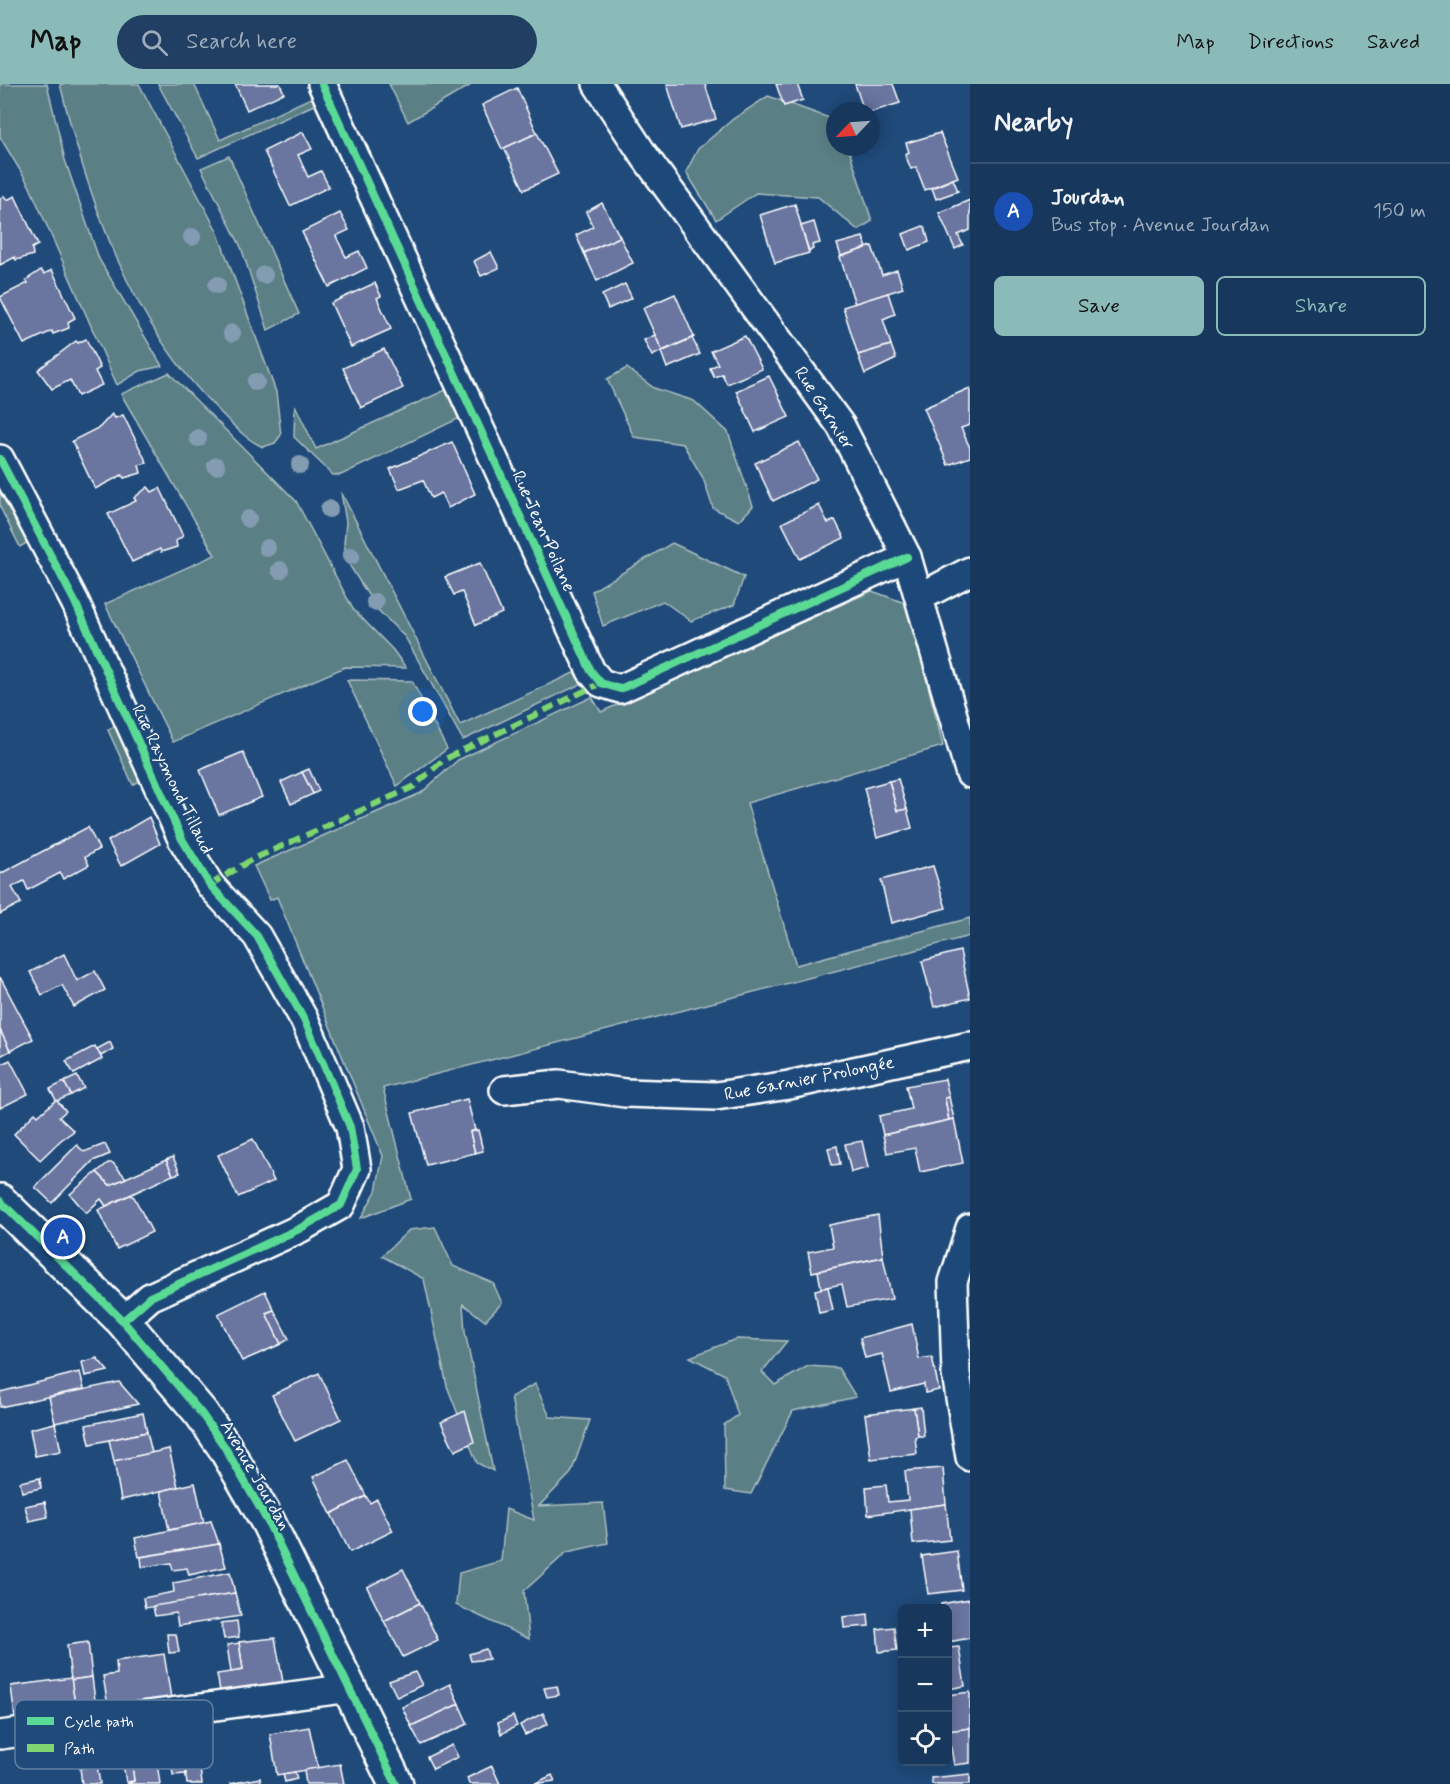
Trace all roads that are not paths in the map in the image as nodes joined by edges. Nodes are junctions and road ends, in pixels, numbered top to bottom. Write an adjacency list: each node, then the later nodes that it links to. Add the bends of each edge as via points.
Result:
1 (322, 84): 4 (street, Rue Jean Poilane, via 591,671 601,683 620,689)
2 (597, 84): 4 (street, Rue Garnier, via 643,154 841,426)
3 (0, 459): 12 (street, Rue Raymond Tillaud, via 75,602 182,839 210,885 257,936 305,1021 350,1127 357,1169 341,1205 299,1229 150,1298)
4 (907, 557): 6 (street, Rue Garnier)
5 (970, 571): 6 (street)
6 (920, 597): 7 (street, Rue Garnier)
7 (970, 774)
8 (970, 1046): 9 (street, Rue Garnier Prolongée, via 789,1085 717,1096 625,1093 559,1084)
9 (504, 1090)
10 (0, 1202): 12 (main road, Avenue Jourdan)
11 (970, 1228): 13 (street, via 953,1282 956,1374)
12 (123, 1321): 14 (main road, Avenue Jourdan, via 201,1413 230,1455 268,1522)
13 (970, 1457)
14 (350, 1688): 15 (street); 18 (main road, Avenue Jourdan)
15 (213, 1706)
16 (15, 1733): 17 (street)
17 (0, 1735)
18 (396, 1784)

